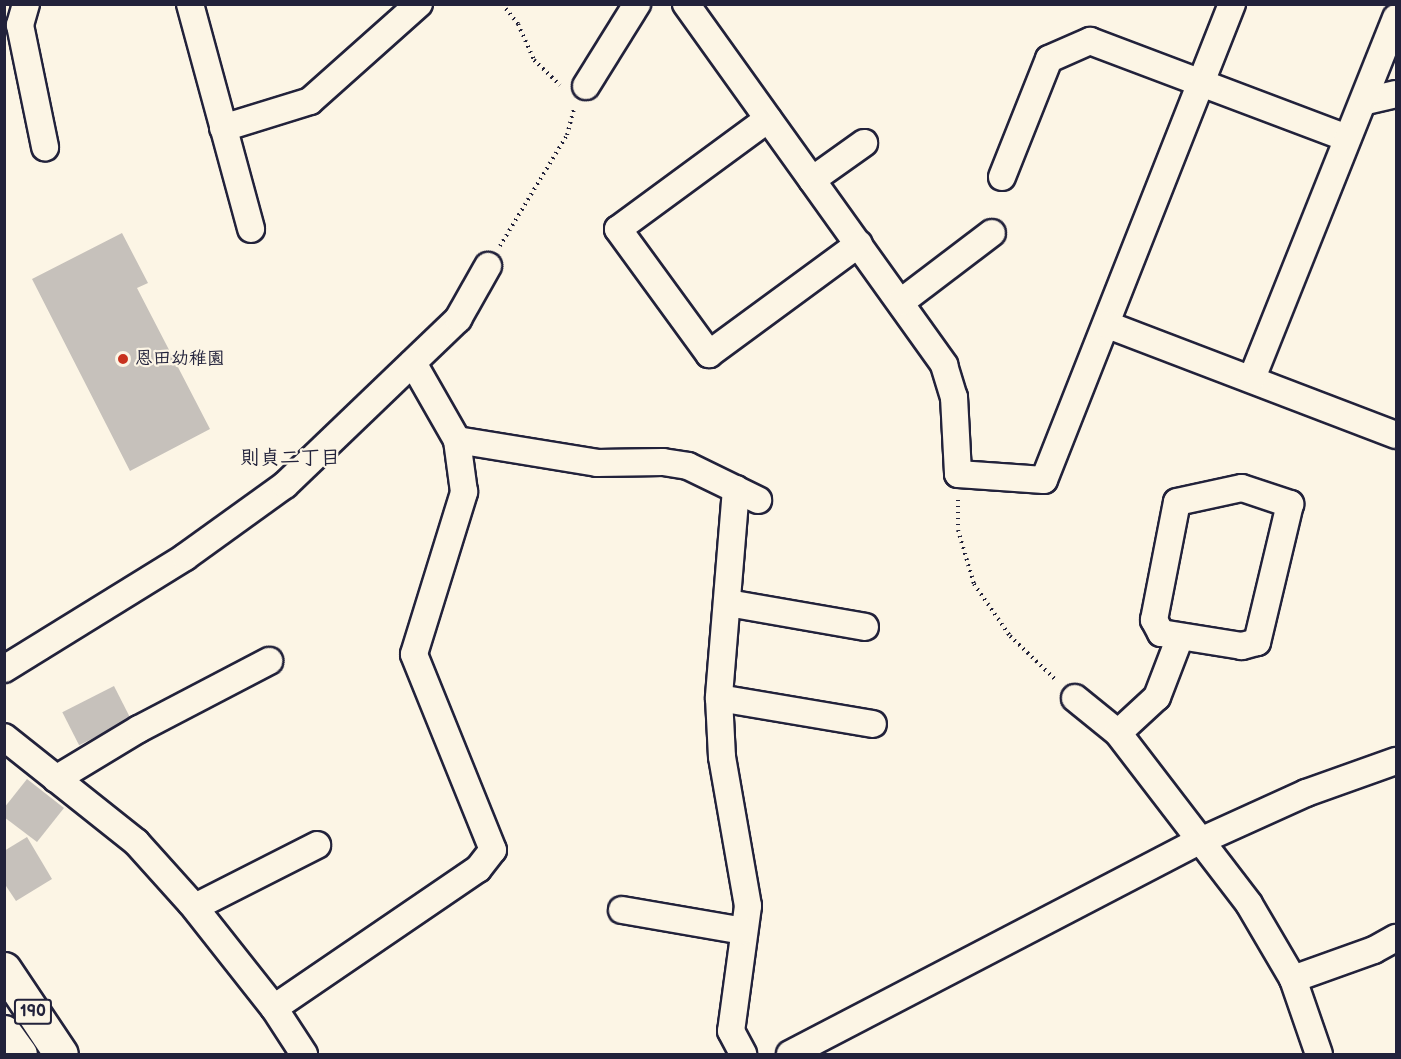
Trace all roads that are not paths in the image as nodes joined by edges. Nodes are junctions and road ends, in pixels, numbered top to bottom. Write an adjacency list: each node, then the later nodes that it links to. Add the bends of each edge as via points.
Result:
1 (26, 4): 16 (street, via 20,26)
2 (190, 4): 13 (street)
3 (419, 4): 13 (street, via 310,101)
4 (637, 4): 9 (street)
5 (686, 4): 12 (street)
6 (1232, 4): 8 (street)
7 (1396, 18): 11 (street)
8 (1203, 82): 14 (street); 17 (street, via 1090,41 1049,59); 24 (street)
9 (575, 92)
10 (1396, 94): 11 (street)
11 (1366, 101): 14 (street)
12 (768, 119): 18 (street); 21 (street, via 618,229 709,354)
13 (223, 129): 19 (street)
14 (1347, 138): 26 (street)
15 (864, 143): 18 (street)
16 (45, 147)
17 (1002, 177)
18 (812, 180): 21 (street)
19 (251, 229)
20 (992, 233): 23 (street)
21 (859, 244): 23 (street)
22 (489, 266): 25 (street, via 459,319)
23 (901, 302): 24 (street, via 944,365 954,397 958,474 1044,480)
24 (1108, 325): 26 (street)
25 (413, 363): 28 (street); 33 (street, via 285,485 185,558)
26 (1252, 378): 27 (street)
27 (1396, 435)
28 (457, 440): 29 (street, via 597,463 663,462 688,466 747,495); 49 (street, via 464,492 414,654 493,850 478,869)
29 (728, 603): 30 (street); 34 (street)
30 (865, 627)
31 (1180, 637): 31 (street, via 1242,646 1257,642 1290,504 1242,488 1177,502 1154,620 1161,633); 37 (street, via 1156,697)
32 (269, 661): 40 (street, via 139,729)
33 (4, 669)
34 (719, 698): 36 (street); 45 (street, via 722,757 748,906)
35 (1075, 698): 37 (street)
36 (873, 724)
37 (1118, 733): 41 (street)
38 (4, 737): 40 (street)
39 (1396, 761): 41 (street, via 1306,792)
40 (56, 779): 43 (street, via 136,842)
41 (1198, 842): 48 (street, via 1249,904); 55 (street)
42 (317, 845): 43 (street)
43 (195, 907): 49 (street)
44 (622, 910): 45 (street)
45 (743, 931): 54 (street, via 731,1031)
46 (1396, 938): 48 (street, via 1374,950)
47 (4, 969): 52 (highway, 190)
48 (1293, 979): 56 (street)
49 (274, 1008): 53 (street)
50 (4, 1032): 51 (highway, 190)
51 (20, 1054)
52 (61, 1054)
53 (304, 1054)
54 (742, 1054)
55 (790, 1054)
56 (1319, 1054)

